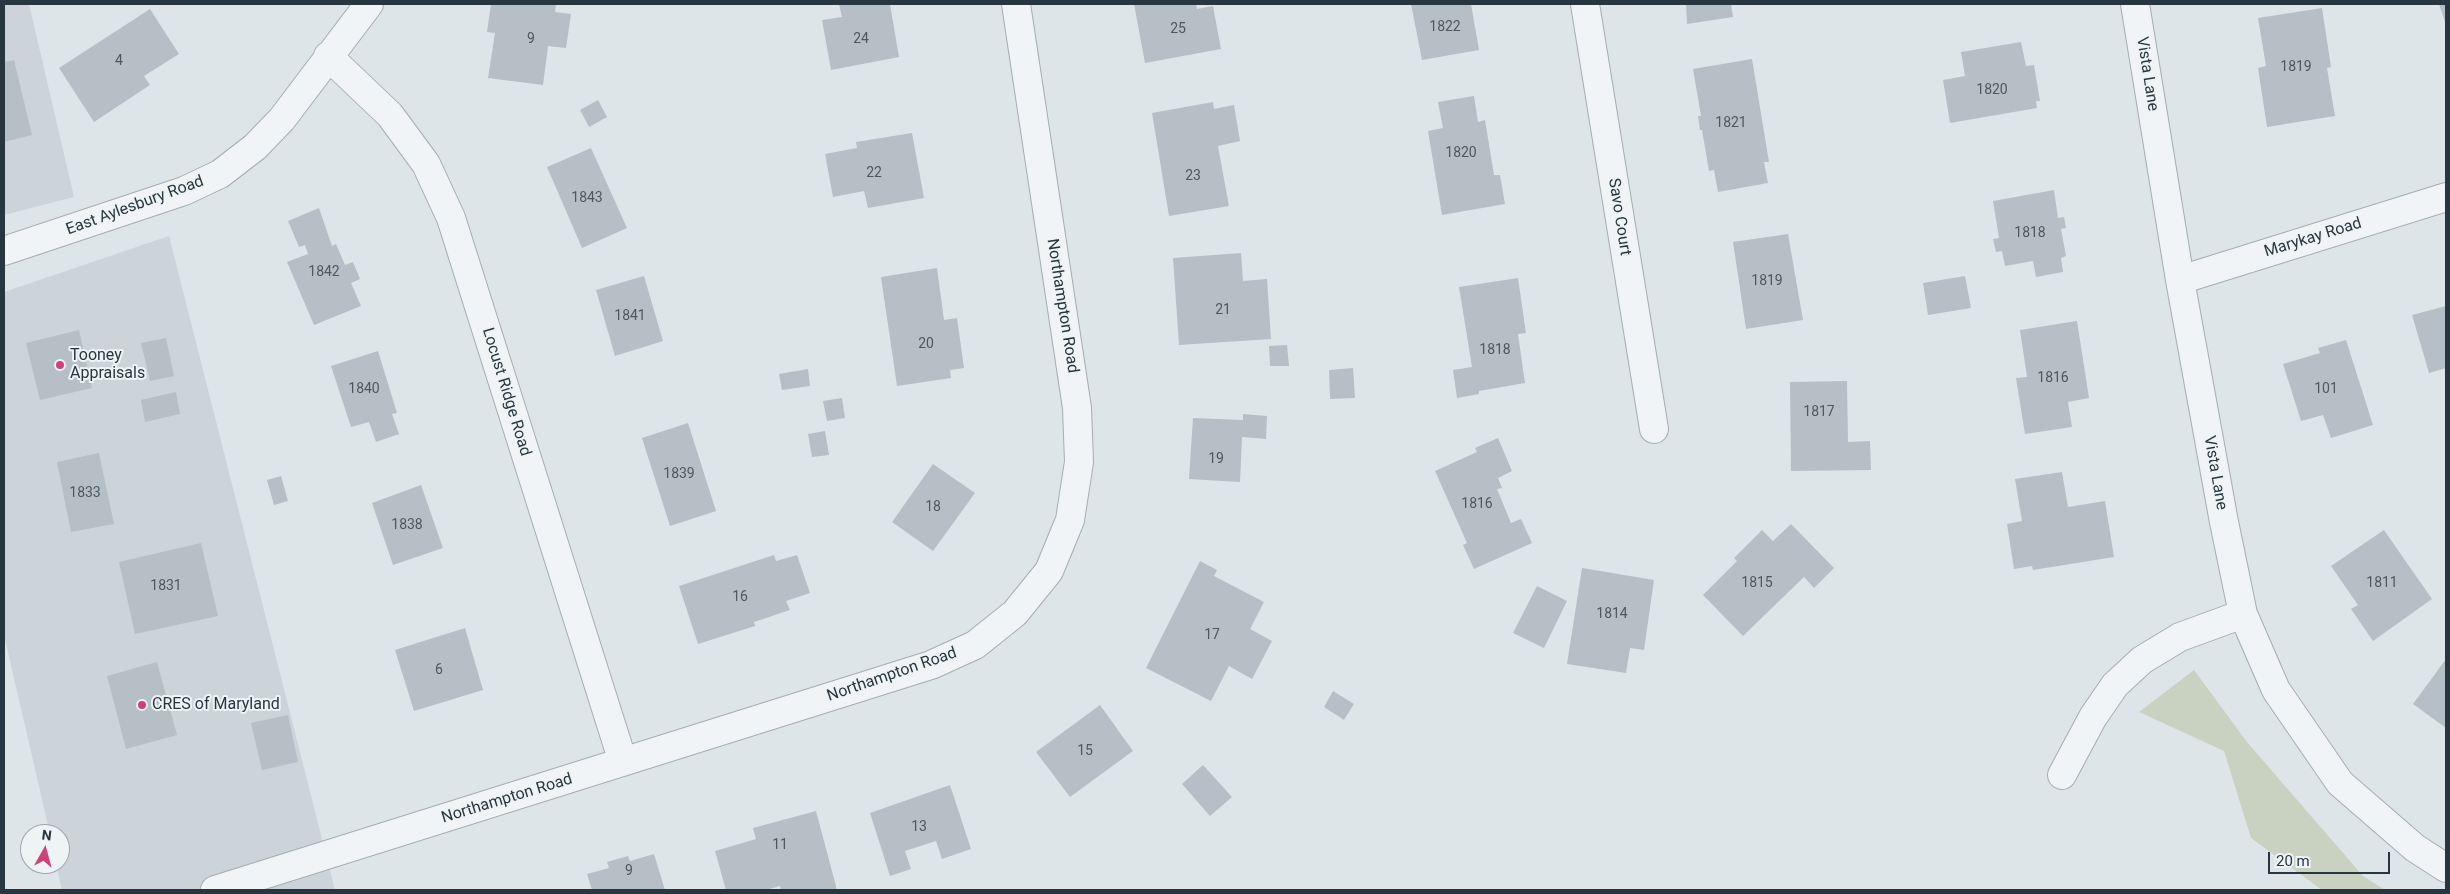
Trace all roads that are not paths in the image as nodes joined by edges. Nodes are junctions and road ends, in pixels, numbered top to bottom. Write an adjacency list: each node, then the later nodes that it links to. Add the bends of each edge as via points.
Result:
1 (369, 4): 5 (street, East Aylesbury Road)
2 (1016, 4): 11 (street, Northampton Road, via 1078,408 1079,462 1070,520 1050,570 1015,613 975,645 958,653 931,665)
3 (1585, 4): 9 (street, Savo Court)
4 (2135, 4): 8 (street, Vista Lane)
5 (328, 56): 7 (street, East Aylesbury Road, via 282,119 255,147 220,174 184,191); 11 (street, Locust Ridge Road, via 390,115 426,164 451,218)
6 (2446, 197): 8 (street, Marykay Road)
7 (4, 251)
8 (2180, 280): 10 (street, Vista Lane)
9 (1654, 429)
10 (2243, 614): 12 (street, via 2180,637 2142,660 2115,685 2092,717); 13 (street, Vista Lane, via 2276,690 2340,783 2415,848)
11 (623, 762): 14 (street, Northampton Road)
12 (2062, 775)
13 (2446, 868)
14 (215, 890)

